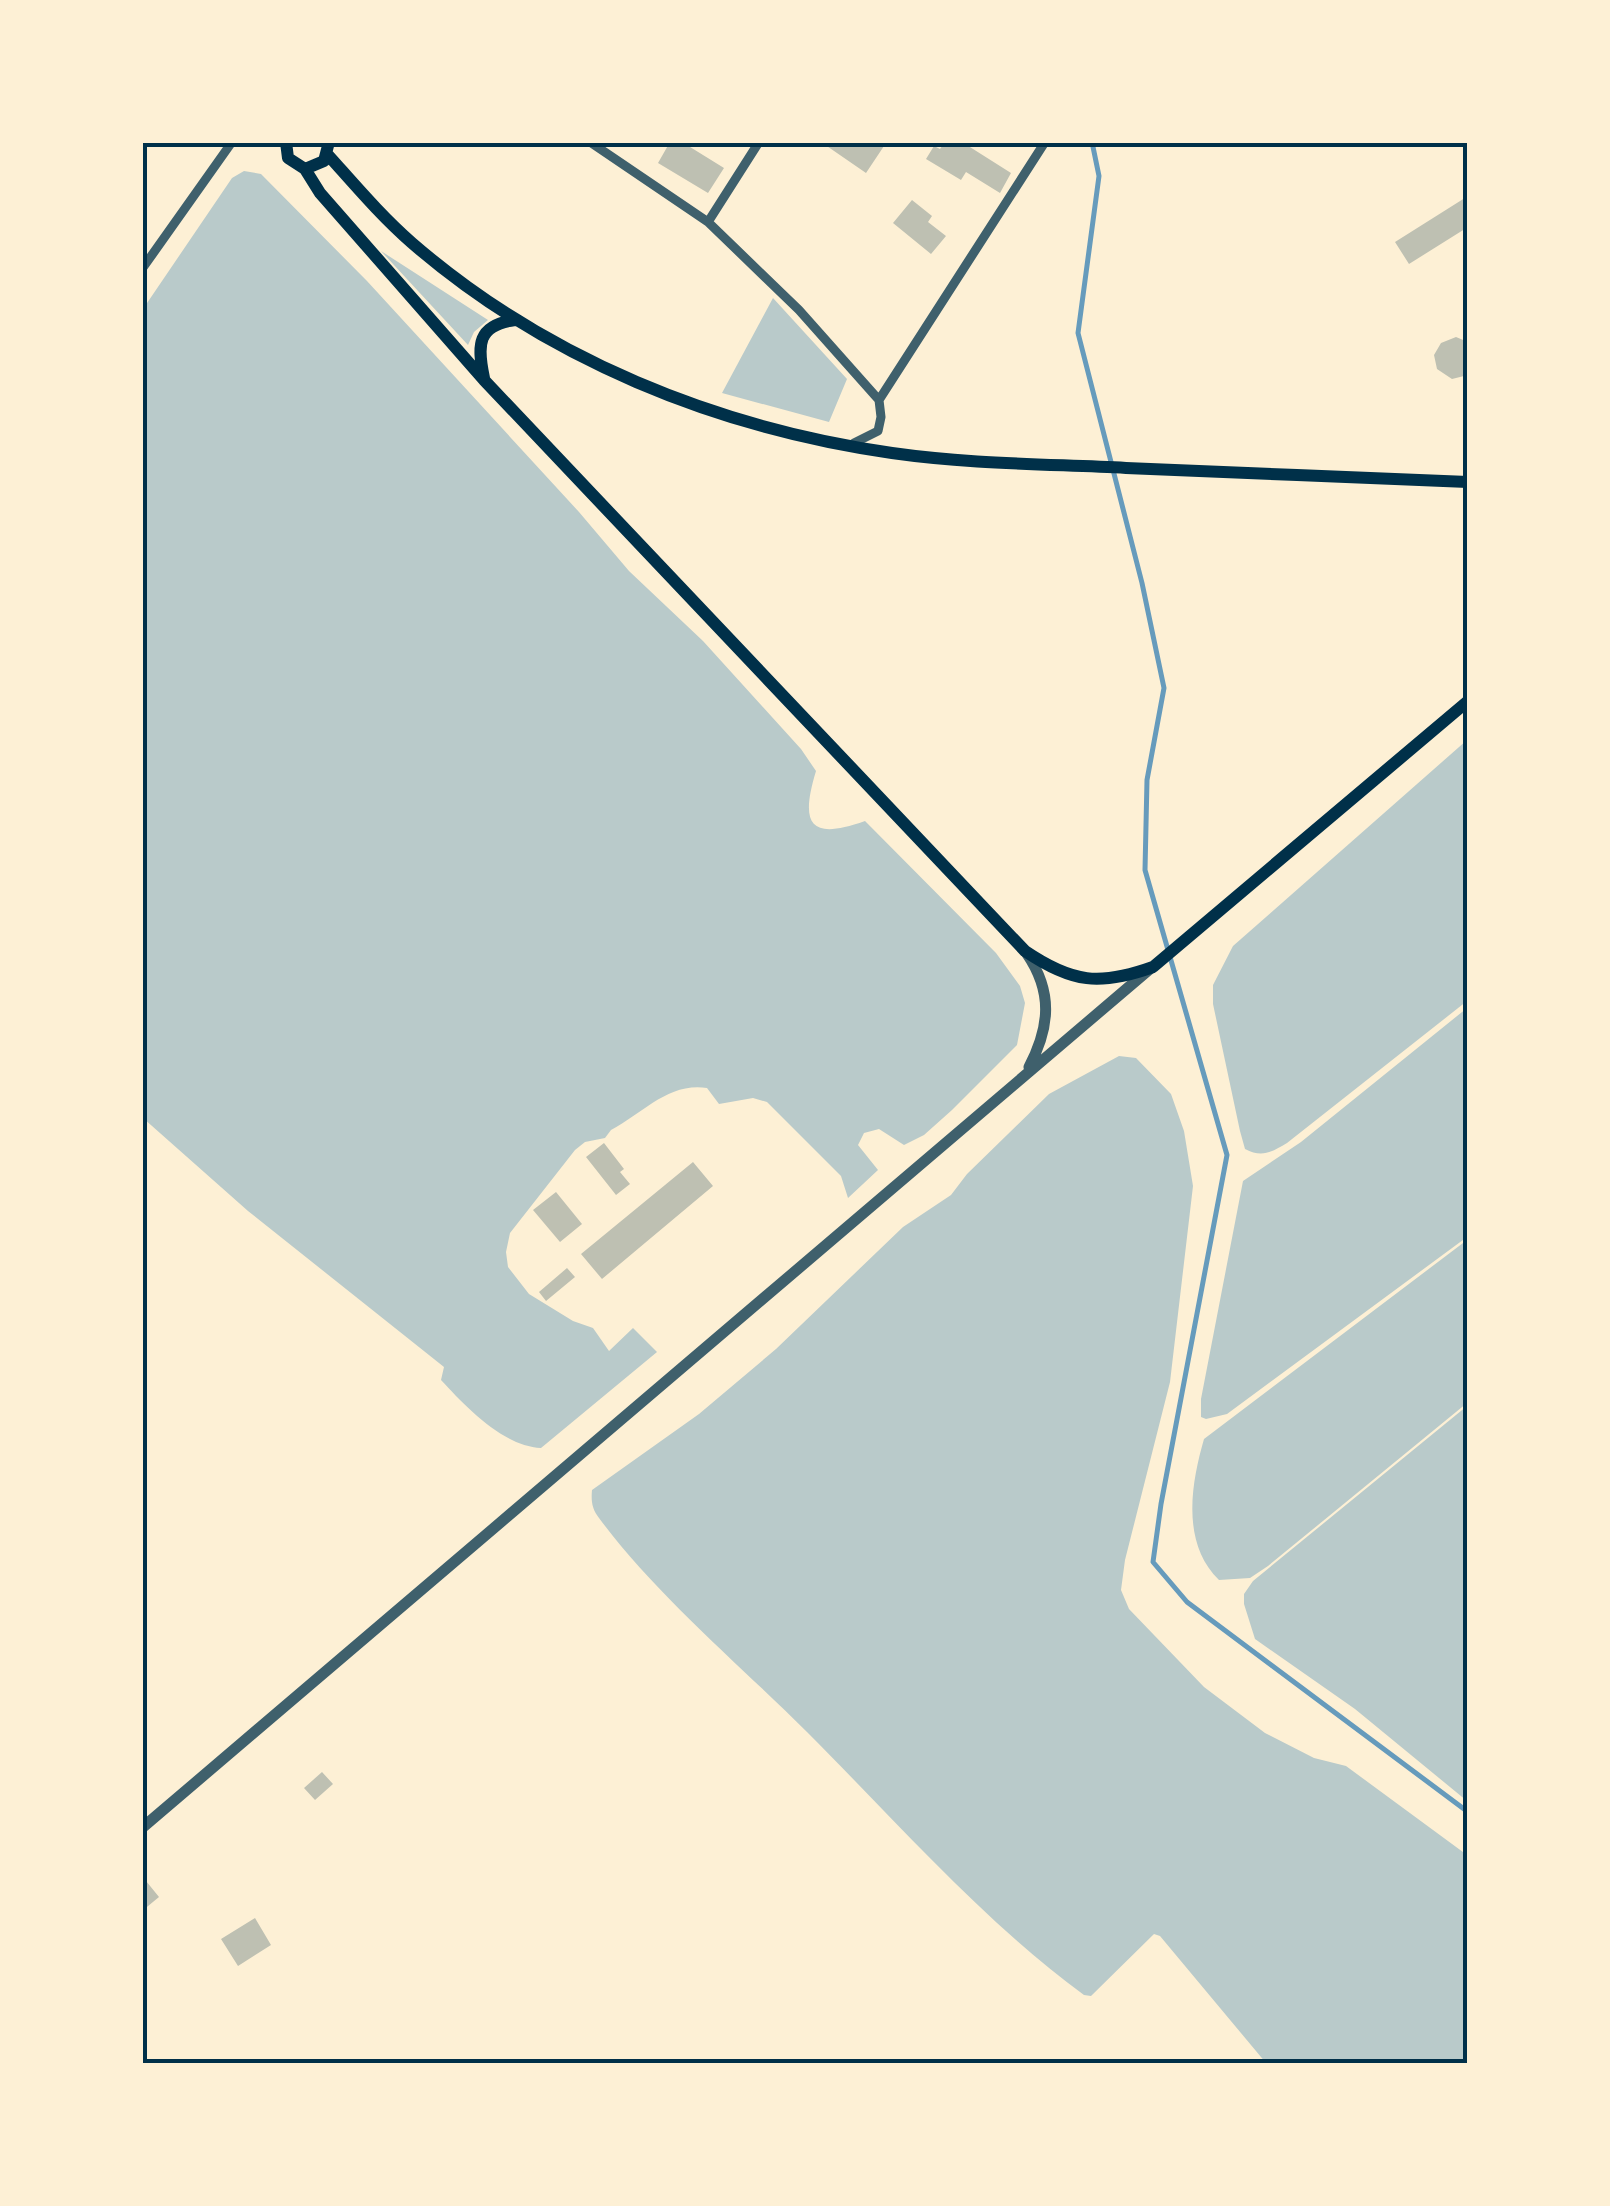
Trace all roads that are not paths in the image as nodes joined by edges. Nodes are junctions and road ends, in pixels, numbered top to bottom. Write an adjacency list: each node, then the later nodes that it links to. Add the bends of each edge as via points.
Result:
1 (232, 142): 10 (street)
2 (590, 142): 9 (street)
3 (759, 142): 9 (street)
4 (1046, 142): 13 (street)
5 (270, 143): 6 (main road)
6 (286, 147): 8 (main road, via 292,163)
7 (328, 149): 8 (main road, via 319,166); 11 (main road, via 414,245)
8 (305, 169): 12 (main road)
9 (708, 222): 13 (street, via 800,310)
10 (142, 269)
11 (515, 320): 12 (main road, via 485,332); 14 (main road, via 672,398)
12 (484, 380): 17 (main road)
13 (879, 400): 14 (street, via 878,431)
14 (842, 445): 15 (main road, via 953,460)
15 (1468, 482)
16 (1468, 702): 18 (main road)
17 (1025, 951): 18 (main road, via 1054,971 1080,978 1114,978); 19 (street, via 1038,969 1048,1012)
18 (1153, 967): 19 (street)
19 (1025, 1075): 20 (street)
20 (142, 1828)

